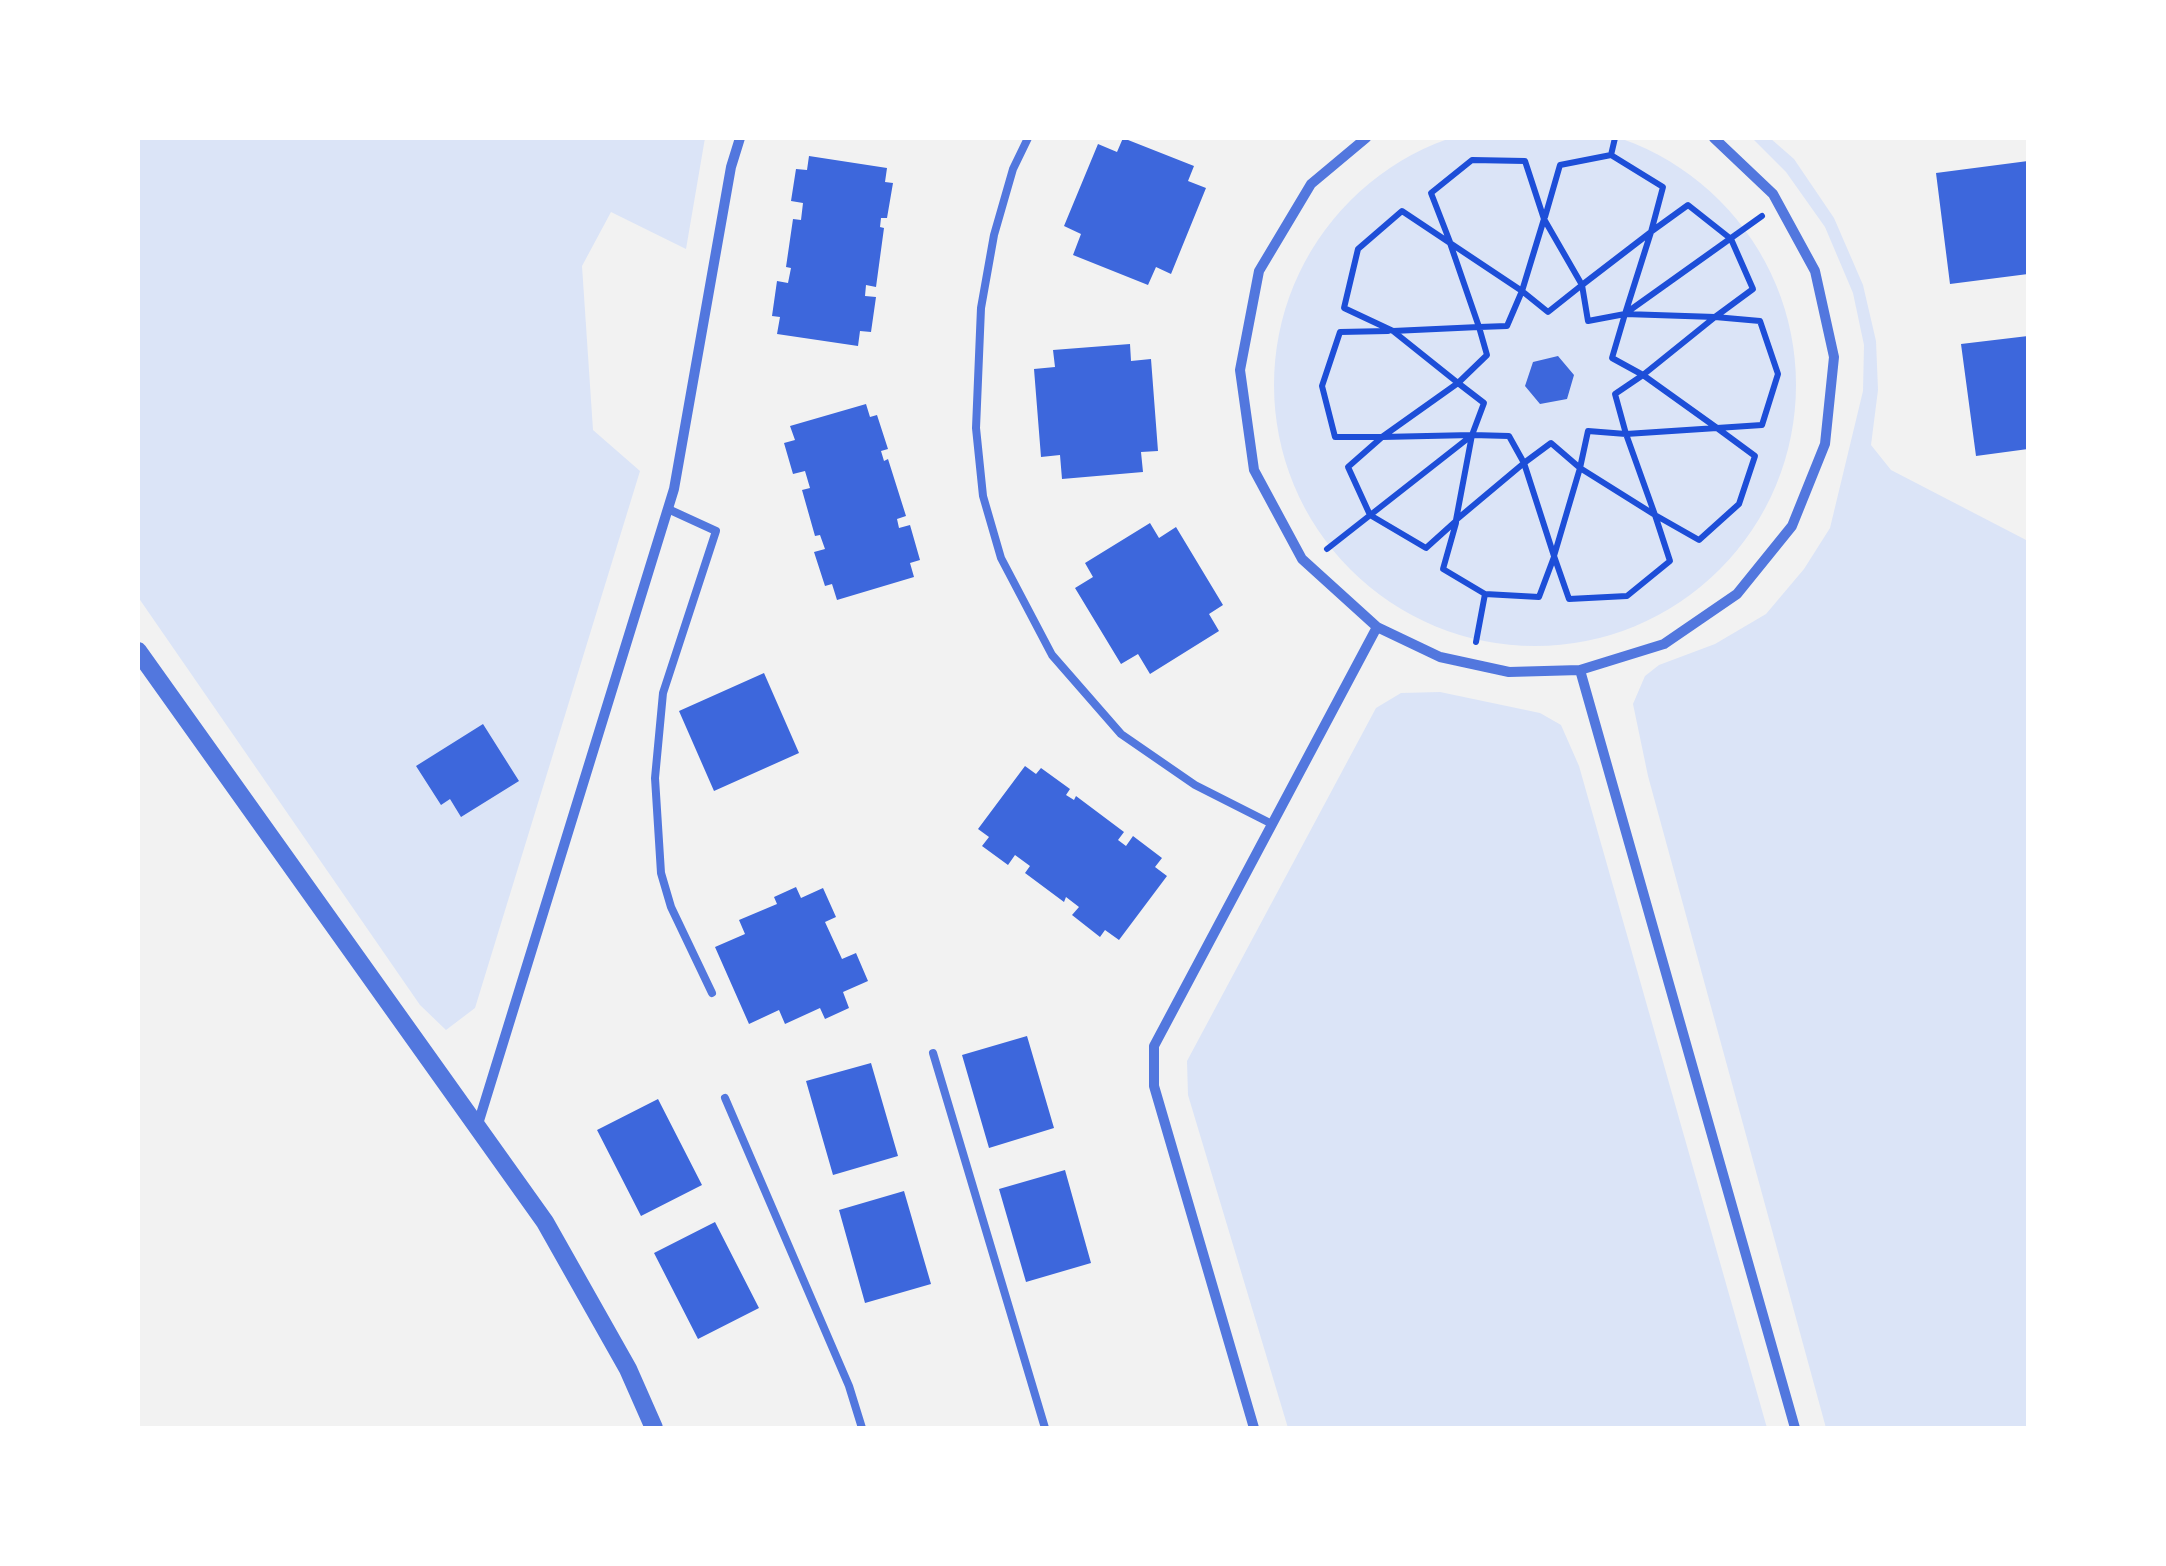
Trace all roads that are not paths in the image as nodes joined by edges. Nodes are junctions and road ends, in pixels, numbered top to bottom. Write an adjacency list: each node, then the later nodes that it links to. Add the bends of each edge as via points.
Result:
1 (740, 138): 5 (street)
2 (1028, 138): 9 (lane, via 994,235 980,323 976,428 1001,558 1052,655 1121,734 1196,786)
3 (1366, 138): 6 (street, via 1310,184 1259,271 1240,370 1254,470 1308,564)
4 (1714, 138): 8 (street, via 1778,204 1815,271 1834,357 1825,444 1792,526 1737,594 1664,644)
5 (668, 509): 10 (lane, via 716,532 663,693 655,778 661,873); 13 (street)
6 (1376, 627): 8 (street, via 1440,657 1509,672); 9 (street)
7 (138, 651): 13 (street)
8 (1580, 670): 18 (street)
9 (1272, 824): 17 (street, via 1154,1046 1154,1086)
10 (712, 992)
11 (933, 1054): 16 (lane)
12 (725, 1098): 15 (lane)
13 (478, 1124): 14 (street, via 545,1222)
14 (654, 1428)
15 (862, 1428)
16 (1045, 1428)
17 (1254, 1428)
18 (1795, 1428)

